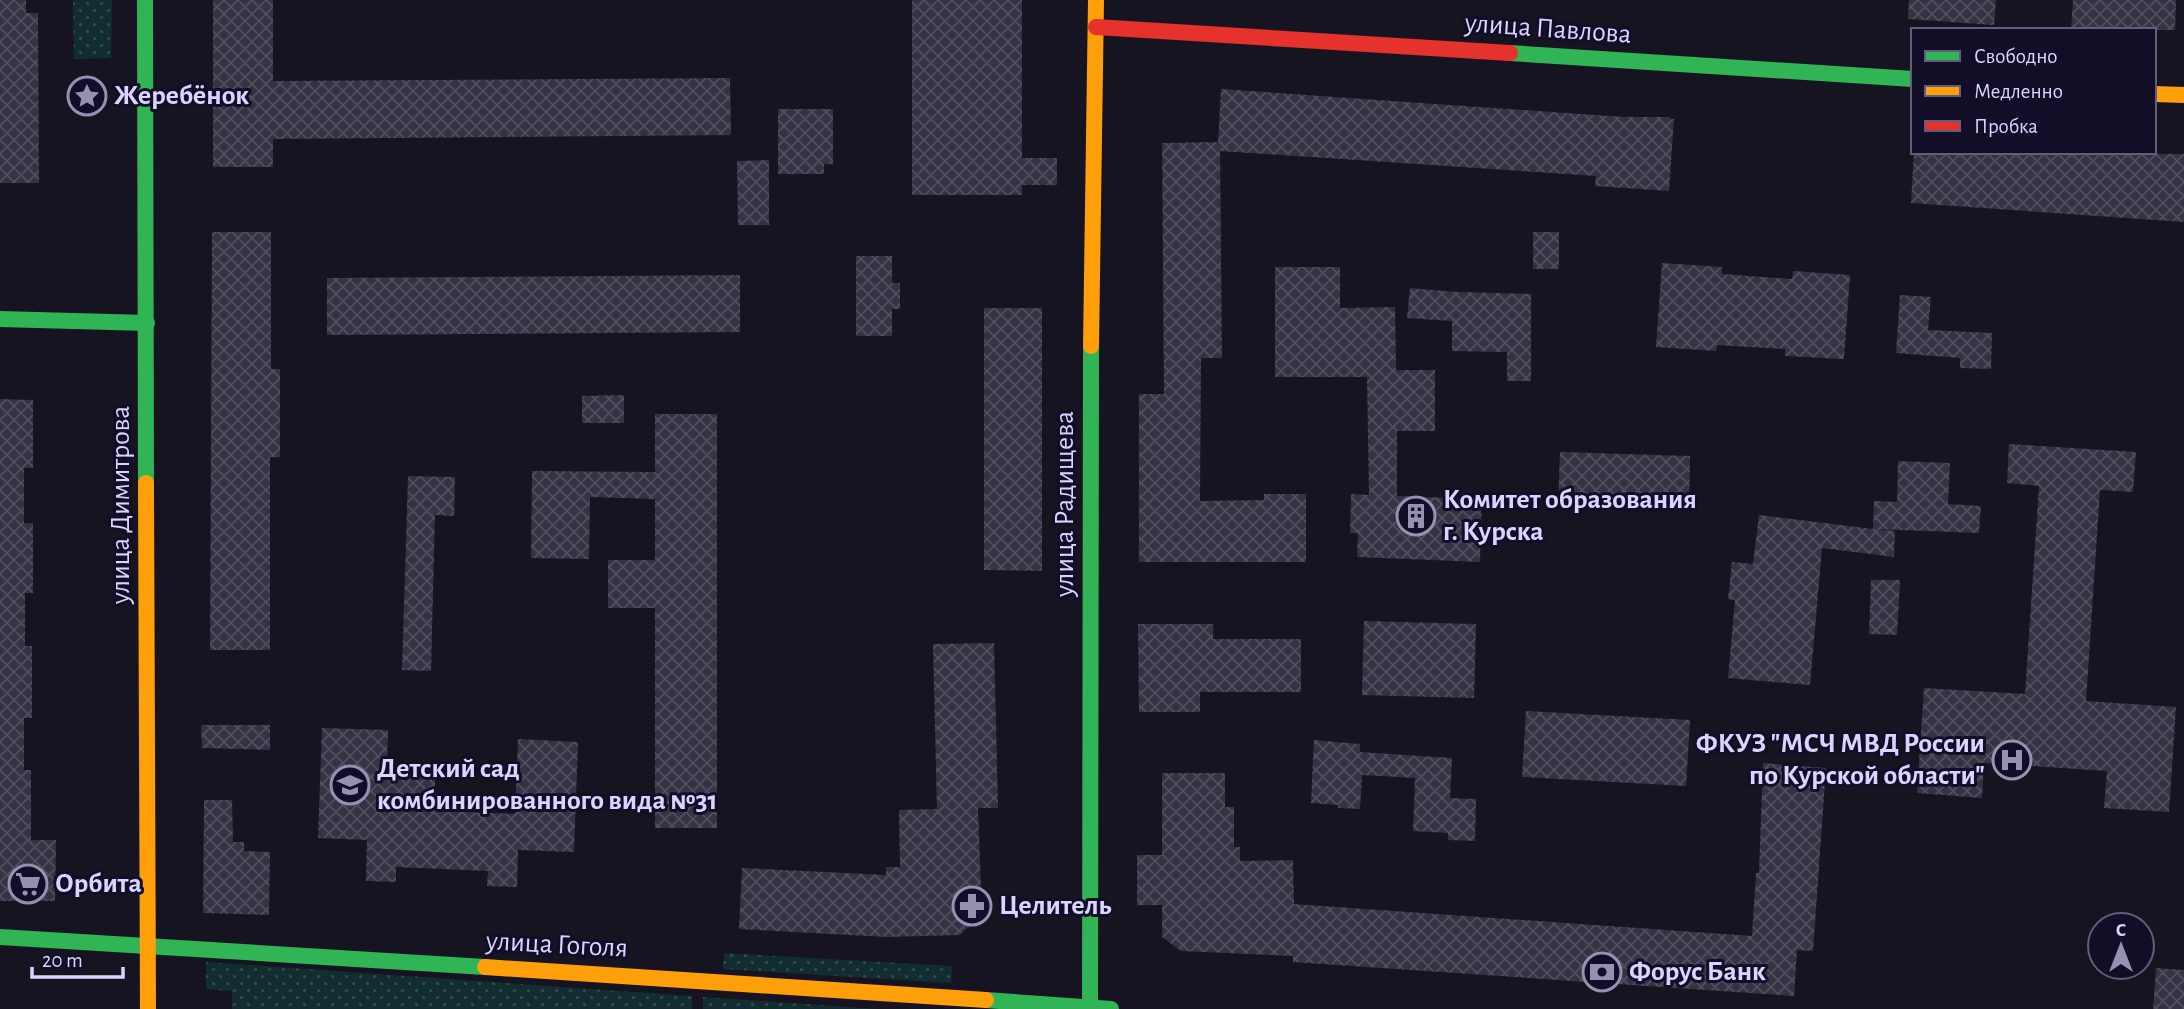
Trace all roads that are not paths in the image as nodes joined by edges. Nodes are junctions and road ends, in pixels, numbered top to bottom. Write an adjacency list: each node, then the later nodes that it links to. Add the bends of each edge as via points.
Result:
1 (145, 0): 8 (main road, улица Димитрова)
2 (1096, 0): 3 (main road, улица Радищева)
3 (1096, 27): 4 (main road, улица Павлова); 11 (main road, улица Радищева)
4 (1911, 79)
5 (2156, 94): 6 (main road)
6 (2184, 95)
7 (0, 319): 8 (main road)
8 (147, 323): 10 (main road, улица Димитрова)
9 (0, 937): 10 (main road, улица Гоголя)
10 (147, 947): 11 (main road, улица Гоголя); 12 (main road, улица Димитрова)
11 (1090, 1008): 13 (main road, улица Гоголя)
12 (149, 1009)
13 (1111, 1009)

